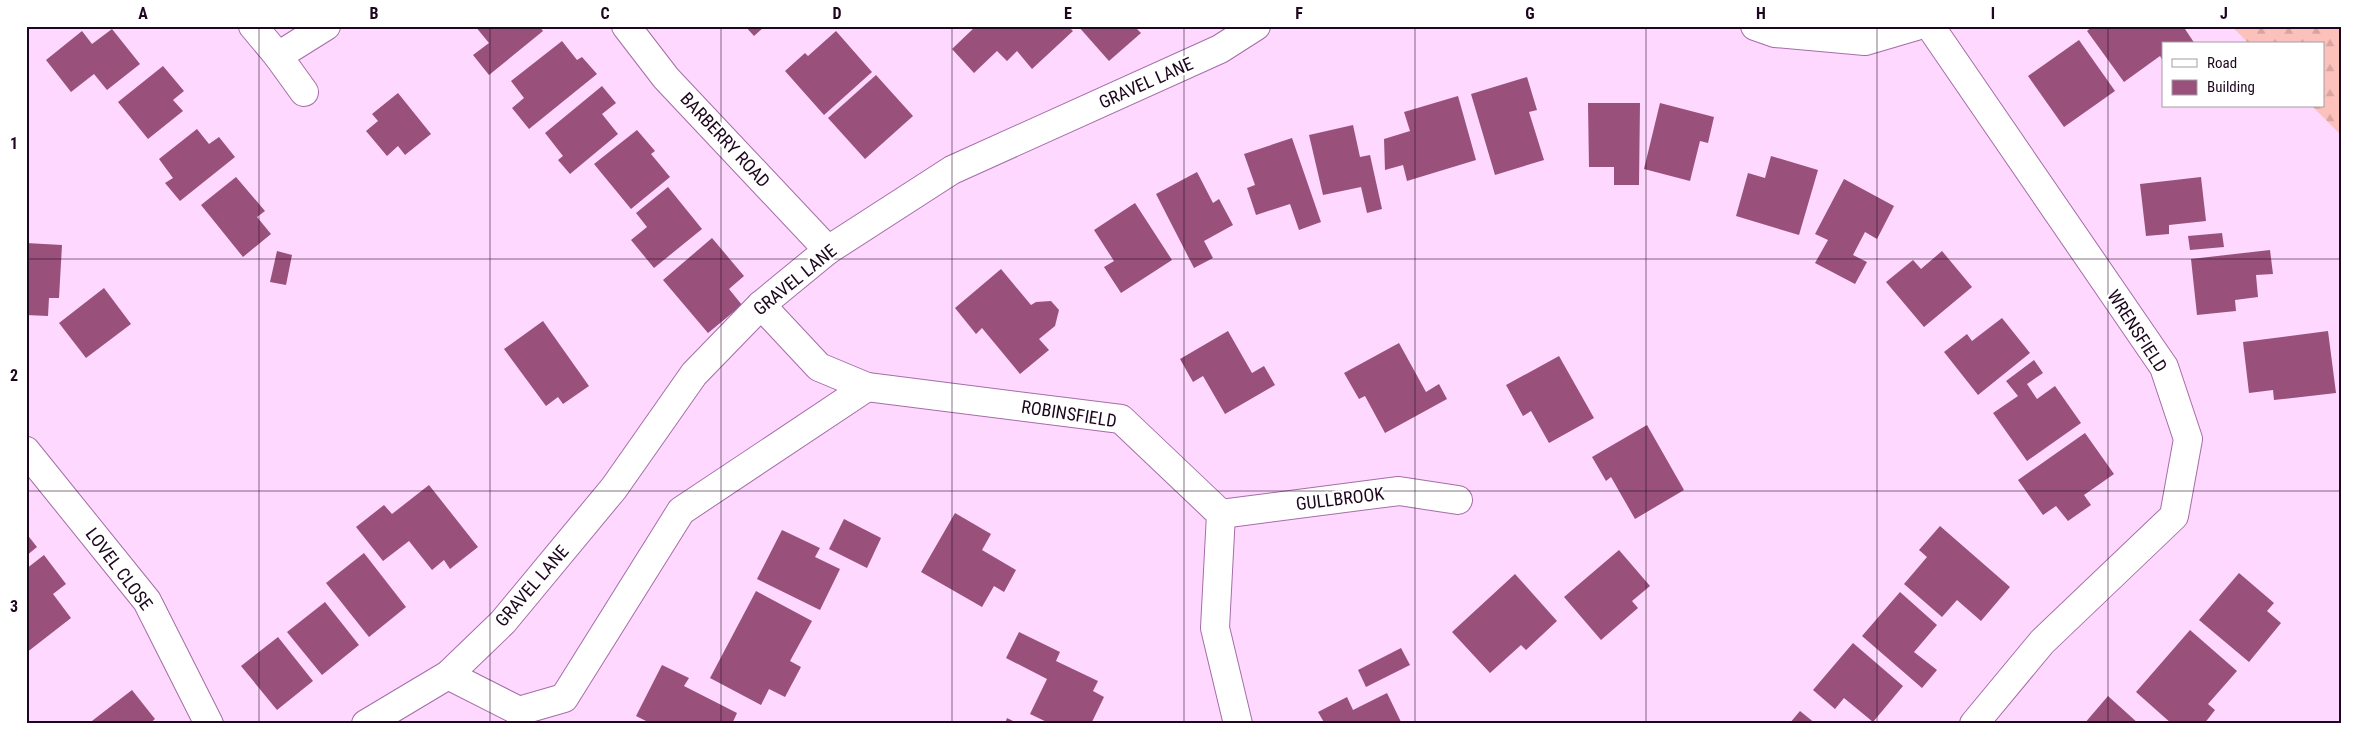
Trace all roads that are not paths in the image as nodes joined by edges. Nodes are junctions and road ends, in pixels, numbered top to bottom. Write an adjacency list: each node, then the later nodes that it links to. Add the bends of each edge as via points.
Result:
1 (253, 26): 8 (street)
2 (326, 26): 8 (street)
3 (626, 26): 10 (street, BARBERRY ROAD, via 666,78)
4 (1256, 26): 10 (street, GRAVEL LANE, via 1220,49 952,170)
5 (1755, 26): 6 (street, via 1775,33 1865,40)
6 (1916, 26)
7 (1930, 26): 20 (street, WRENSFIELD, via 2164,367 2188,439 2174,516 2042,642)
8 (278, 56): 9 (street)
9 (304, 92)
10 (828, 250): 11 (street, GRAVEL LANE)
11 (762, 304): 12 (street, ROBINSFIELD, via 819,367); 16 (street, GRAVEL LANE, via 694,374 614,488 503,622)
12 (867, 387): 15 (street, ROBINSFIELD, via 1121,419); 16 (street, via 682,511 564,698 519,711)
13 (26, 451): 17 (street, LOVEL CLOSE, via 147,601)
14 (1458, 500): 15 (street, GULLBROOK, via 1399,491)
15 (1221, 514): 19 (street, via 1215,628)
16 (448, 675): 18 (street, GRAVEL LANE)
17 (208, 724)
18 (366, 724)
19 (1238, 724)
20 (1974, 724)

